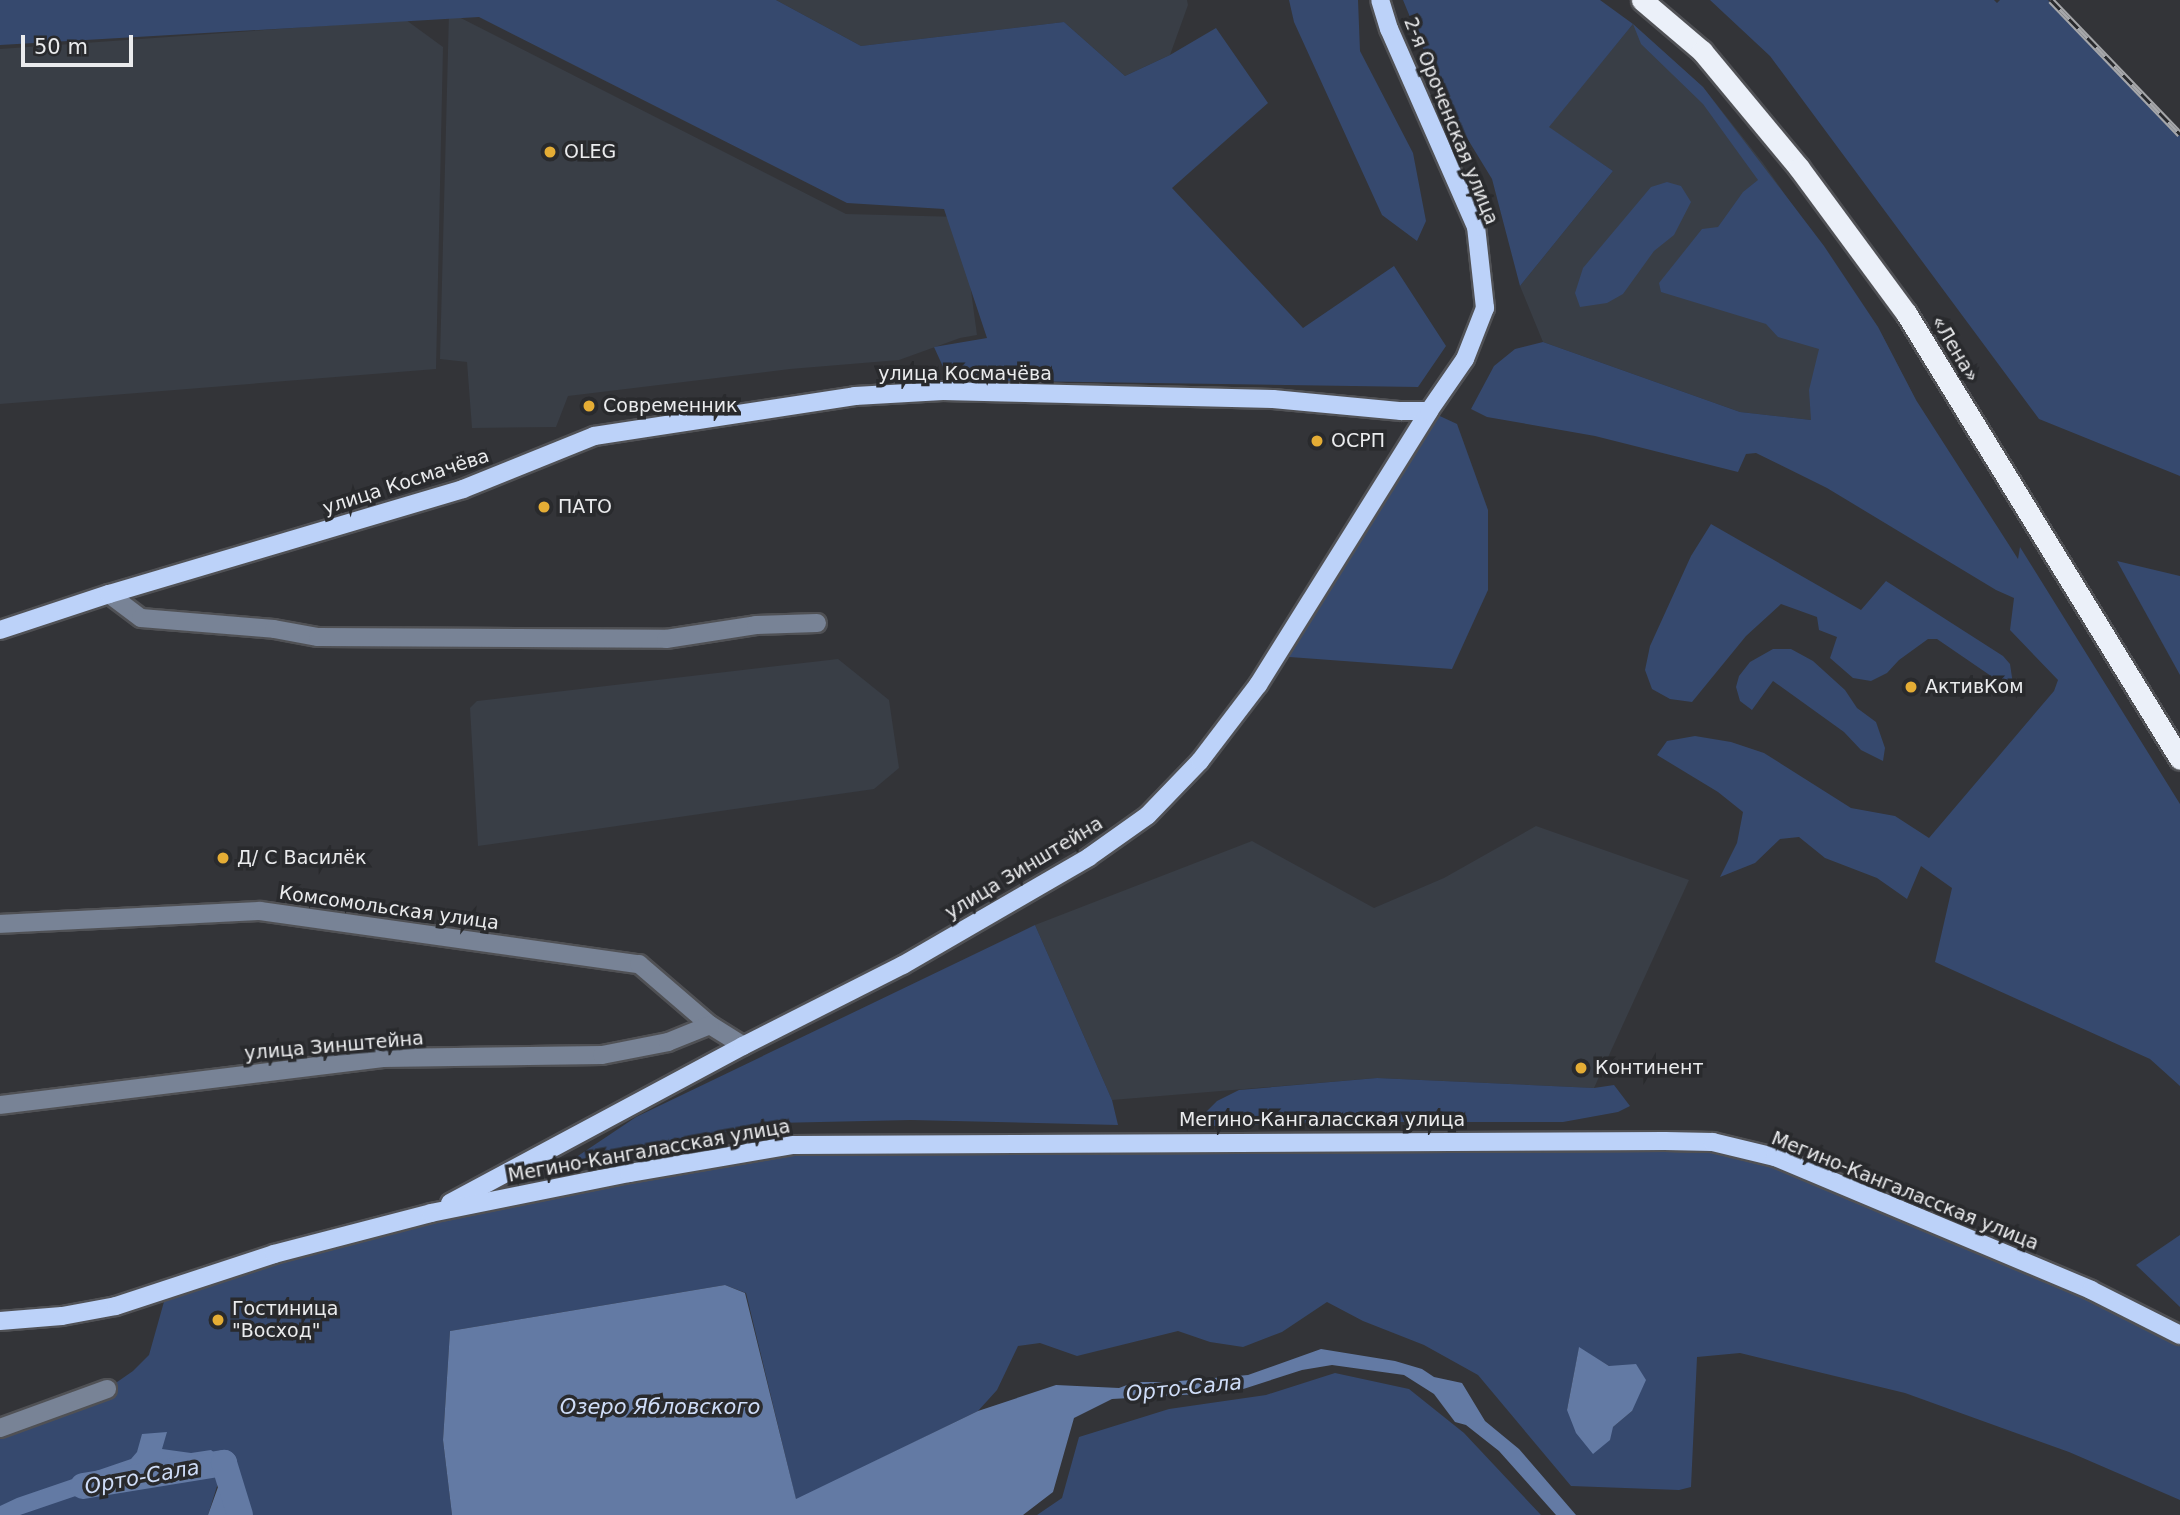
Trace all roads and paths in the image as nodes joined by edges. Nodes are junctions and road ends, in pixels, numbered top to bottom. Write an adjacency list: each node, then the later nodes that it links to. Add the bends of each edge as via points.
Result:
1 (1380, 0): 3 (main road, 2-я Ороченская улица, via 1476,227 1485,308 1465,359)
2 (1642, 0): 7 (highway, «Лена», via 1702,51 1799,168 1906,313)
3 (1429, 411): 4 (main road, улица Космачёва, via 1262,399 943,391 855,396 594,436 463,489); 10 (main road, улица Зинштейна, via 1258,685 1191,773 1148,815 1089,858 903,965)
4 (109, 594): 5 (street, via 141,618 318,637 666,639 756,625); 6 (main road, улица Космачёва)
5 (817, 623)
6 (0, 630)
7 (2180, 759)
8 (0, 924): 9 (street, Комсомольская улица, via 260,911 639,964)
9 (710, 1025): 10 (street, Комсомольская улица); 11 (street, улица Зинштейна, via 668,1042 602,1055 382,1058)
10 (743, 1046): 12 (main road, Мегино-Кангаласская улица)
11 (0, 1105)
12 (431, 1213): 13 (main road, Мегино-Кангаласская улица, via 274,1254 116,1306); 14 (main road, Мегино-Кангаласская улица, via 792,1145 1713,1142 1775,1157 2091,1290)
13 (0, 1321)
14 (2180, 1335)
15 (107, 1389): 16 (street)
16 (0, 1428)

